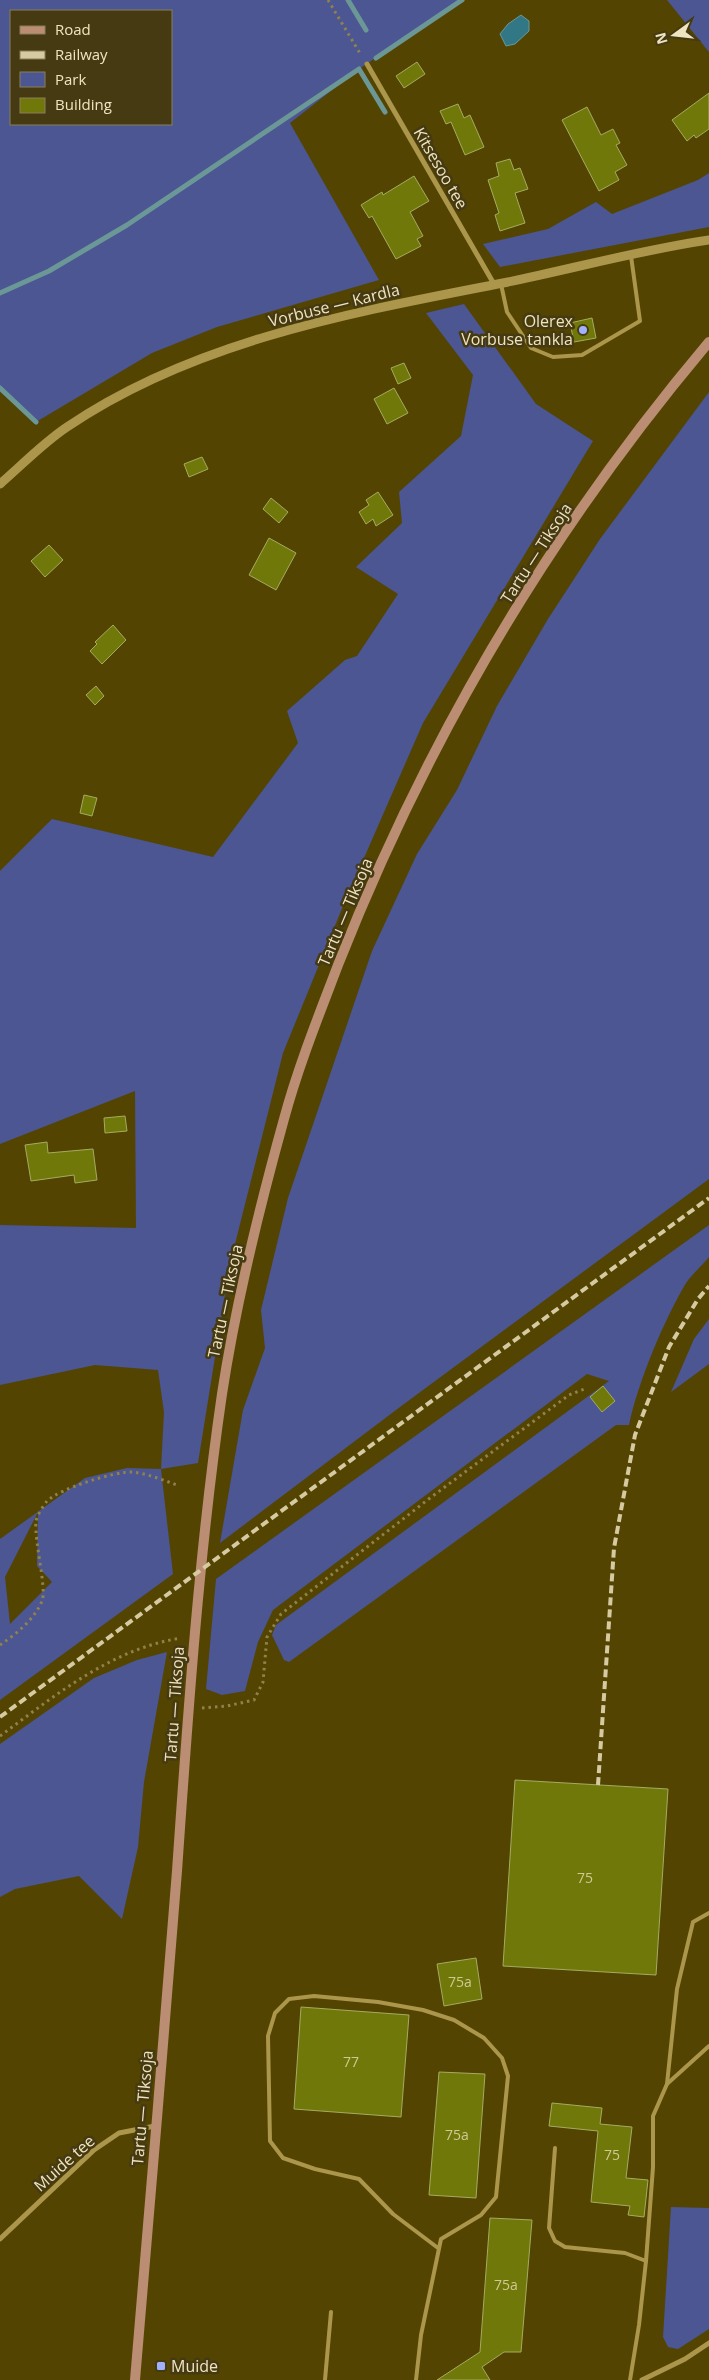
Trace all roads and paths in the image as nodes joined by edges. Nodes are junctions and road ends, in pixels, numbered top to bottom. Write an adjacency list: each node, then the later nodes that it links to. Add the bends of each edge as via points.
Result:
1 (328, 0): 2 (path)
2 (367, 64): 5 (street, Kitsesoo tee)
3 (709, 240): 4 (street, Vorbuse — Kardla)
4 (631, 256): 5 (street, Vorbuse — Kardla); 5 (lane, via 640,321 582,355 553,357 531,348 507,312)
5 (498, 284): 7 (street, Vorbuse — Kardla, via 291,330 166,373 118,396 66,428)
6 (709, 342): 10 (main road, Tartu — Tiksoja, via 627,446 555,546 481,666 420,780 362,905 285,1114 245,1270 222,1396)
7 (0, 484)
8 (587, 1388): 12 (path, via 569,1395 281,1614 267,1637 263,1682 254,1700 227,1706)
9 (177, 1485): 11 (path, via 133,1472 114,1474 91,1480 47,1501 36,1519 43,1599 16,1634)
10 (194, 1636): 12 (main road, Tartu — Tiksoja); 13 (path, via 159,1641 119,1657 77,1680)
11 (0, 1645)
12 (188, 1708): 17 (main road, Tartu — Tiksoja)
13 (0, 1736)
14 (709, 1913): 16 (lane, via 693,1922 677,1989)
15 (709, 2046): 16 (lane)
16 (667, 2084): 21 (lane, via 653,2116)
17 (155, 2126): 19 (street, Muide tee, via 119,2133 94,2150); 24 (main road, Tartu — Tiksoja)
18 (555, 2148): 21 (lane, via 549,2228 555,2241 565,2247 625,2253)
19 (0, 2239)
20 (438, 2248): 20 (lane, via 393,2214 359,2179 283,2158 270,2141 268,2036 274,2012 289,2000 314,1996 423,2010 454,2020 484,2038 502,2058 508,2076 496,2197 481,2215 441,2239); 26 (lane)
21 (646, 2261): 27 (lane, via 640,2325)
22 (331, 2312): 25 (lane)
23 (709, 2344): 28 (street)
24 (135, 2380)
25 (325, 2380)
26 (416, 2380)
27 (630, 2380)
28 (642, 2380)

